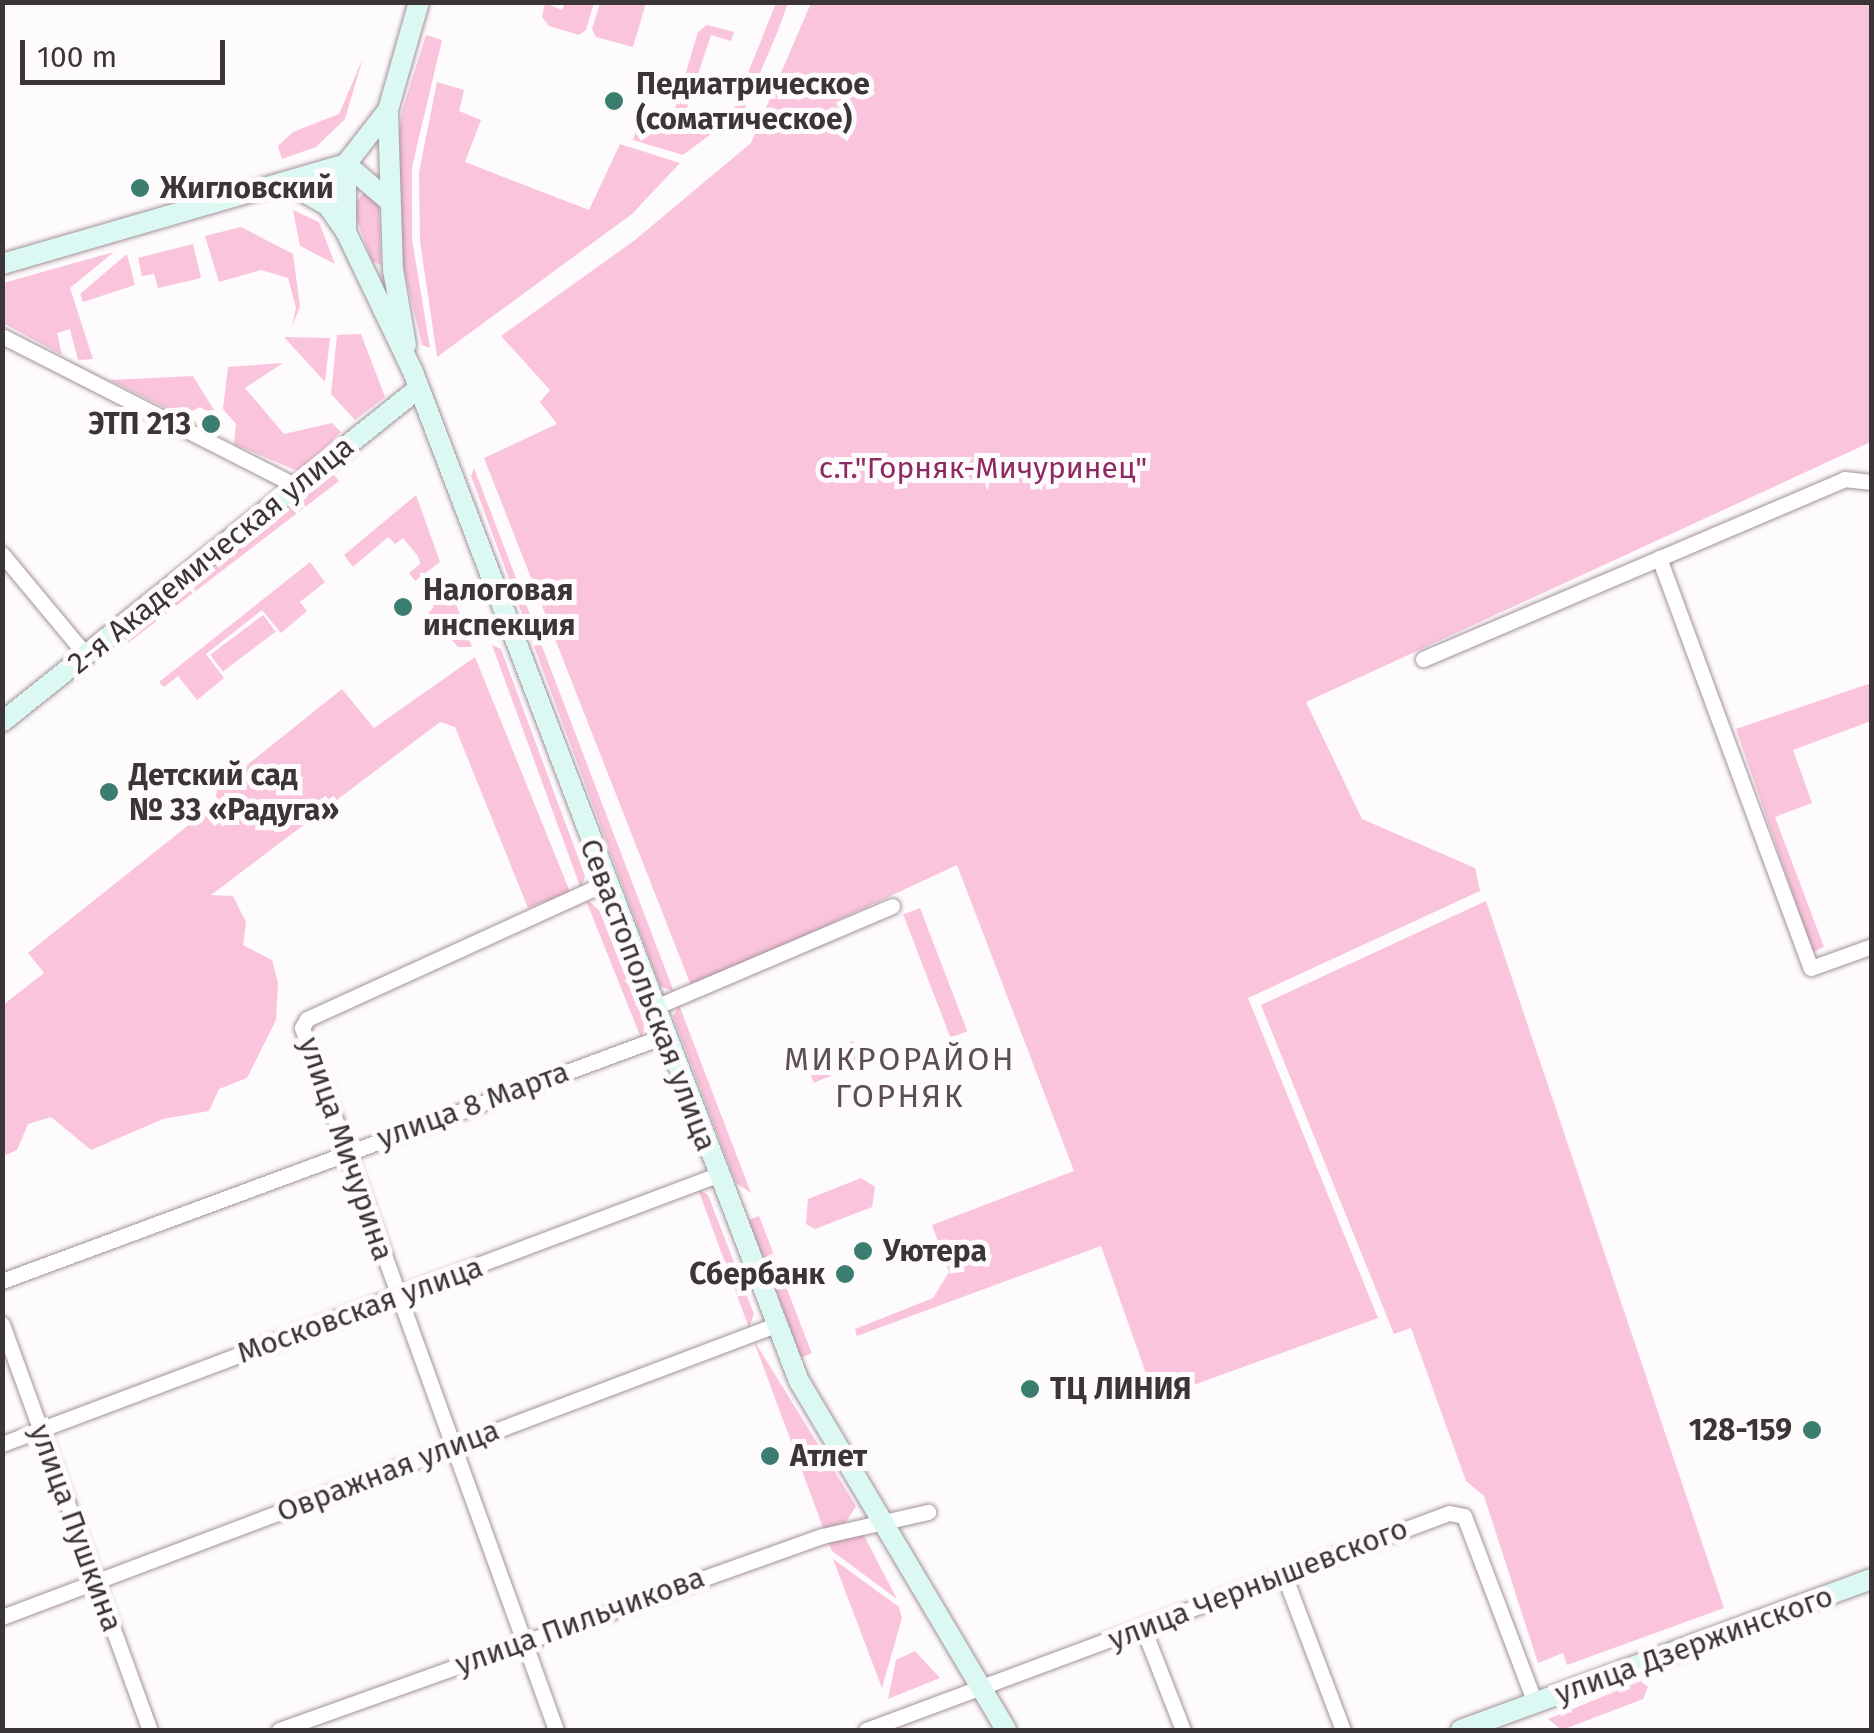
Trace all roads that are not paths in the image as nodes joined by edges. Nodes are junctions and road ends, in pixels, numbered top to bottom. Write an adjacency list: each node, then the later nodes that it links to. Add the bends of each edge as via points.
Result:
1 (419, 2): 2 (main road)
2 (388, 110): 3 (main road); 5 (main road)
3 (346, 164): 4 (main road); 5 (main road); 6 (main road, Севастопольская улица)
4 (287, 182): 6 (main road, Севастопольская улица, via 328,206); 7 (main road)
5 (388, 200): 8 (main road)
6 (346, 232): 9 (main road, Севастопольская улица)
7 (2, 264)
8 (394, 270): 9 (main road); 11 (main road)
9 (367, 280): 11 (main road, Севастопольская улица)
10 (2, 336): 14 (street)
11 (410, 366): 12 (main road, Севастопольская улица)
12 (419, 388): 14 (main road, 2-я Академическая улица); 20 (main road, Севастопольская улица)
13 (1872, 482): 16 (street, via 1844,479)
14 (297, 486): 17 (main road, 2-я Академическая улица)
15 (2, 554): 17 (street)
16 (1659, 558): 18 (street); 22 (street, via 1811,968)
17 (86, 655): 19 (main road, 2-я Академическая улица)
18 (1422, 659)
19 (2, 722)
20 (606, 884): 23 (main road, Севастопольская улица); 25 (street, улица Мичурина, via 307,1019 302,1038)
21 (892, 906): 23 (street)
22 (1872, 946)
23 (653, 1008): 24 (main road, Севастопольская улица)
24 (664, 1036): 25 (street, улица 8 Марта); 26 (main road, Севастопольская улица)
25 (344, 1152): 27 (street, улица 8 Марта); 28 (street, улица Мичурина)
26 (717, 1175): 28 (street, Московская улица); 30 (main road, Севастопольская улица)
27 (2, 1280)
28 (396, 1296): 31 (street, Московская улица); 33 (street, улица Мичурина)
29 (2, 1324): 31 (street, улица Пушкина)
30 (774, 1326): 33 (street, Овражная улица); 35 (main road, Севастопольская улица, via 798,1381)
31 (41, 1430): 32 (street, Московская улица); 38 (street, улица Пушкина)
32 (2, 1444)
33 (451, 1446): 38 (street, Овражная улица); 41 (street, улица Мичурина)
34 (928, 1512): 35 (street, улица Пильчикова)
35 (882, 1517): 41 (street, улица Пильчикова); 42 (main road, Севастопольская улица)
36 (1284, 1575): 40 (street, улица Чернышевского); 43 (street, улица Чернышевского, via 1449,1512 1464,1516); 50 (street)
37 (1872, 1580): 43 (main road, улица Дзержинского)
38 (95, 1583): 39 (street, Овражная улица); 44 (street, улица Пушкина)
39 (2, 1617)
40 (1143, 1628): 42 (street, улица Чернышевского); 49 (street)
41 (522, 1640): 45 (street, улица Пильчикова); 46 (street, улица Мичурина)
42 (984, 1687): 47 (street, улица Чернышевского); 48 (main road, Севастопольская улица)
43 (1535, 1703): 51 (main road, улица Дзержинского)
44 (150, 1730)
45 (279, 1730)
46 (556, 1730)
47 (866, 1730)
48 (1006, 1730)
49 (1183, 1730)
50 (1342, 1730)
51 (1461, 1730)

